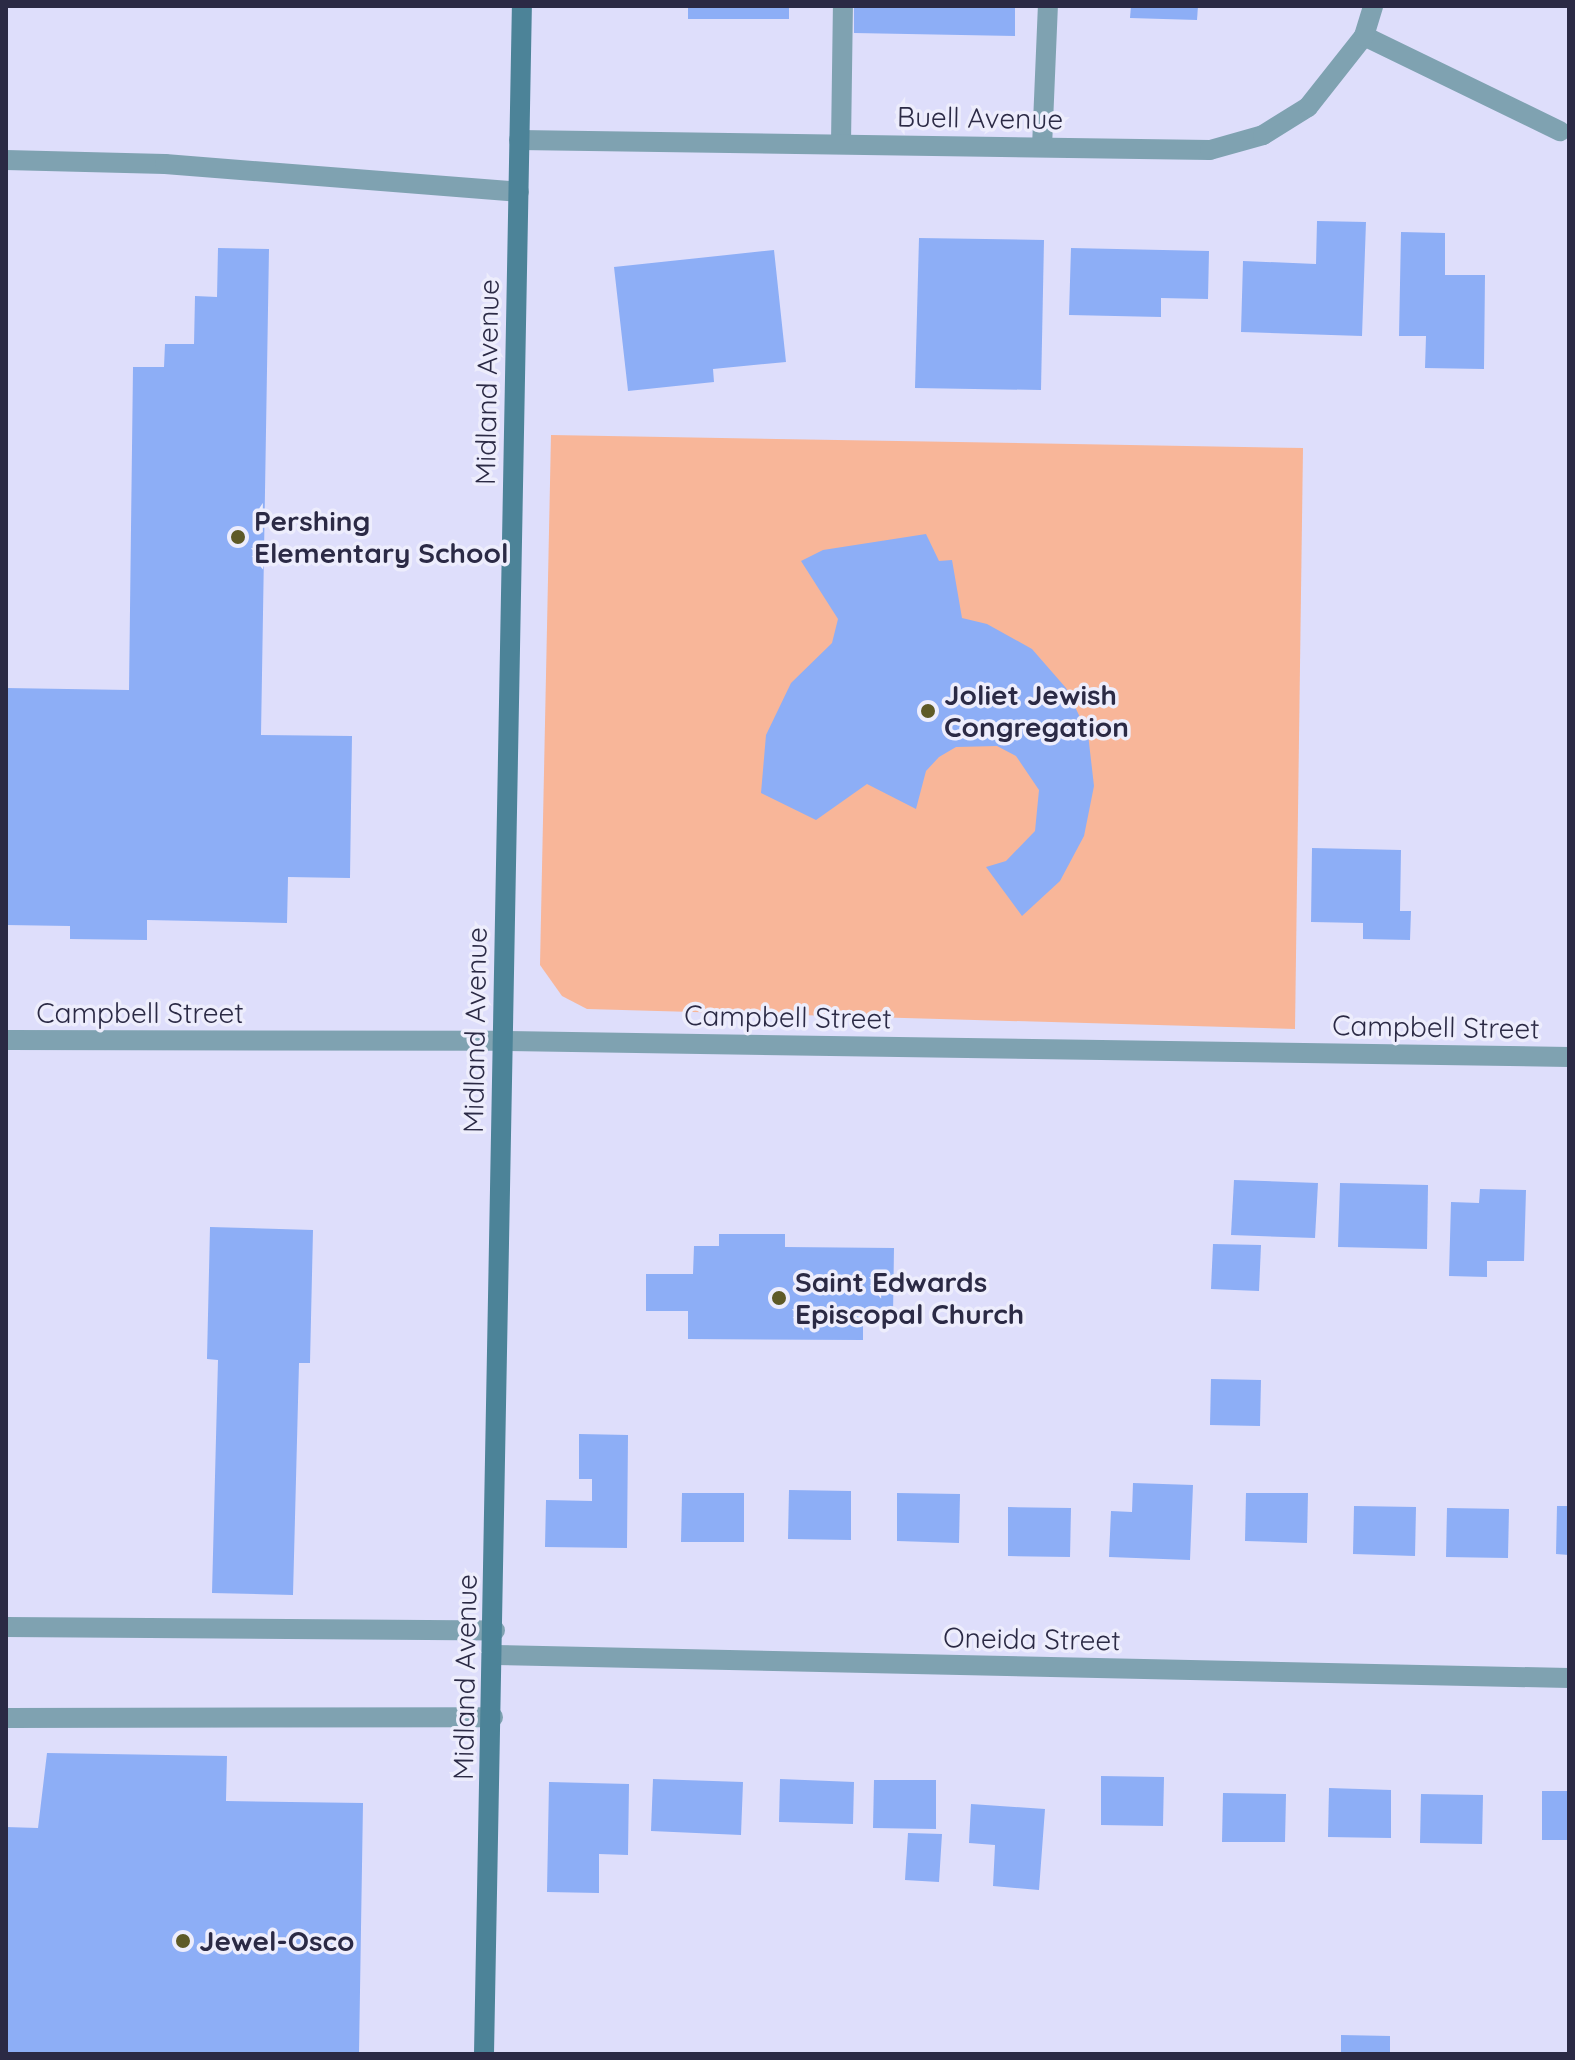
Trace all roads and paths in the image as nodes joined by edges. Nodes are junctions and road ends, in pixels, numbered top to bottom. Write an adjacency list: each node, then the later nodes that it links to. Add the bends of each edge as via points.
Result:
1 (522, 6): 7 (main road, Midland Avenue)
2 (843, 6): 8 (street)
3 (1048, 6): 9 (street)
4 (1373, 6): 5 (street, Buell Avenue)
5 (1364, 36): 6 (street); 9 (street, Buell Avenue, via 1308,107 1263,135 1210,150)
6 (1560, 131)
7 (519, 140): 8 (street, Buell Avenue); 11 (main road, Midland Avenue)
8 (841, 144): 9 (street, Buell Avenue)
9 (1042, 147)
10 (6, 160): 11 (street, via 165,164)
11 (519, 192): 13 (main road, Midland Avenue)
12 (6, 1040): 13 (street, Campbell Street)
13 (502, 1041): 14 (street, Campbell Street); 16 (main road, Midland Avenue)
14 (1569, 1057)
15 (6, 1627): 16 (street)
16 (495, 1630): 17 (main road, Midland Avenue)
17 (494, 1655): 18 (street, Oneida Street); 19 (main road, Midland Avenue)
18 (1569, 1678)
19 (493, 1717): 20 (street); 21 (main road, Midland Avenue)
20 (6, 1718)
21 (484, 2054)

